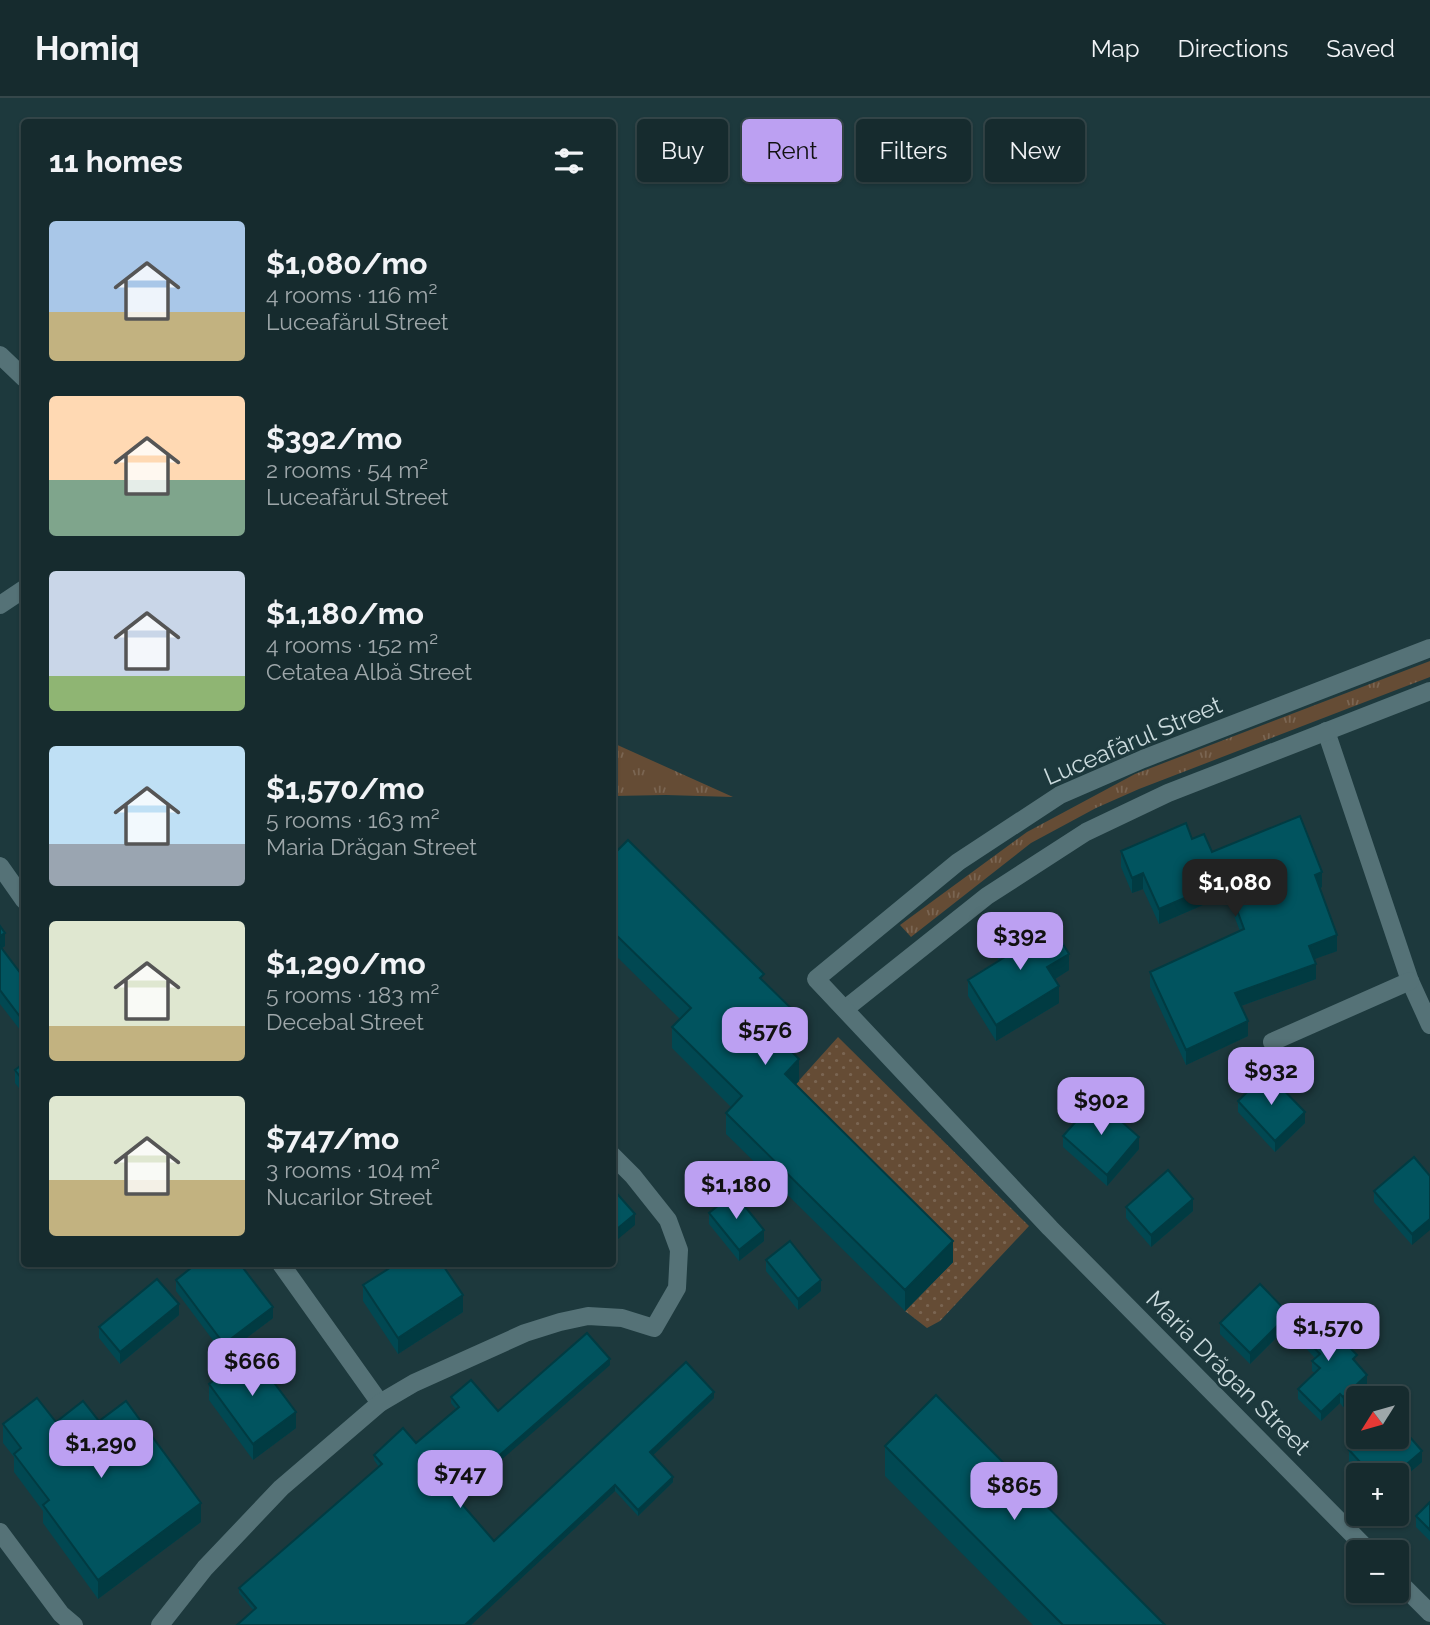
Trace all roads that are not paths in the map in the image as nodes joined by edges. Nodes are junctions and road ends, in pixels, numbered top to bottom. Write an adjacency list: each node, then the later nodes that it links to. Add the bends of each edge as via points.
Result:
1 (0, 355): 2 (street)
2 (21, 375)
3 (21, 591): 4 (street)
4 (0, 606)
5 (1430, 648): 10 (street, Luceafărul Street, via 1060,795 958,862)
6 (1430, 691): 7 (street)
7 (1326, 731): 11 (street); 12 (street, via 1168,793 1086,832 987,897)
8 (0, 866): 9 (street)
9 (21, 896)
10 (816, 979): 12 (street, Maria Drăgan Street)
11 (1410, 981): 13 (street); 14 (street)
12 (845, 1009): 19 (street, Maria Drăgan Street, via 1050,1228)
13 (1430, 1025)
14 (1272, 1042)
15 (616, 1160): 17 (street, via 668,1220 679,1250 677,1288 653,1328 622,1318 589,1316 560,1322 414,1383)
16 (283, 1267): 17 (street)
17 (380, 1404): 23 (street, via 281,1489 205,1568)
18 (0, 1532): 22 (street)
19 (1358, 1540)
20 (1409, 1592): 21 (street)
21 (1430, 1614)
22 (74, 1625)
23 (160, 1625)

